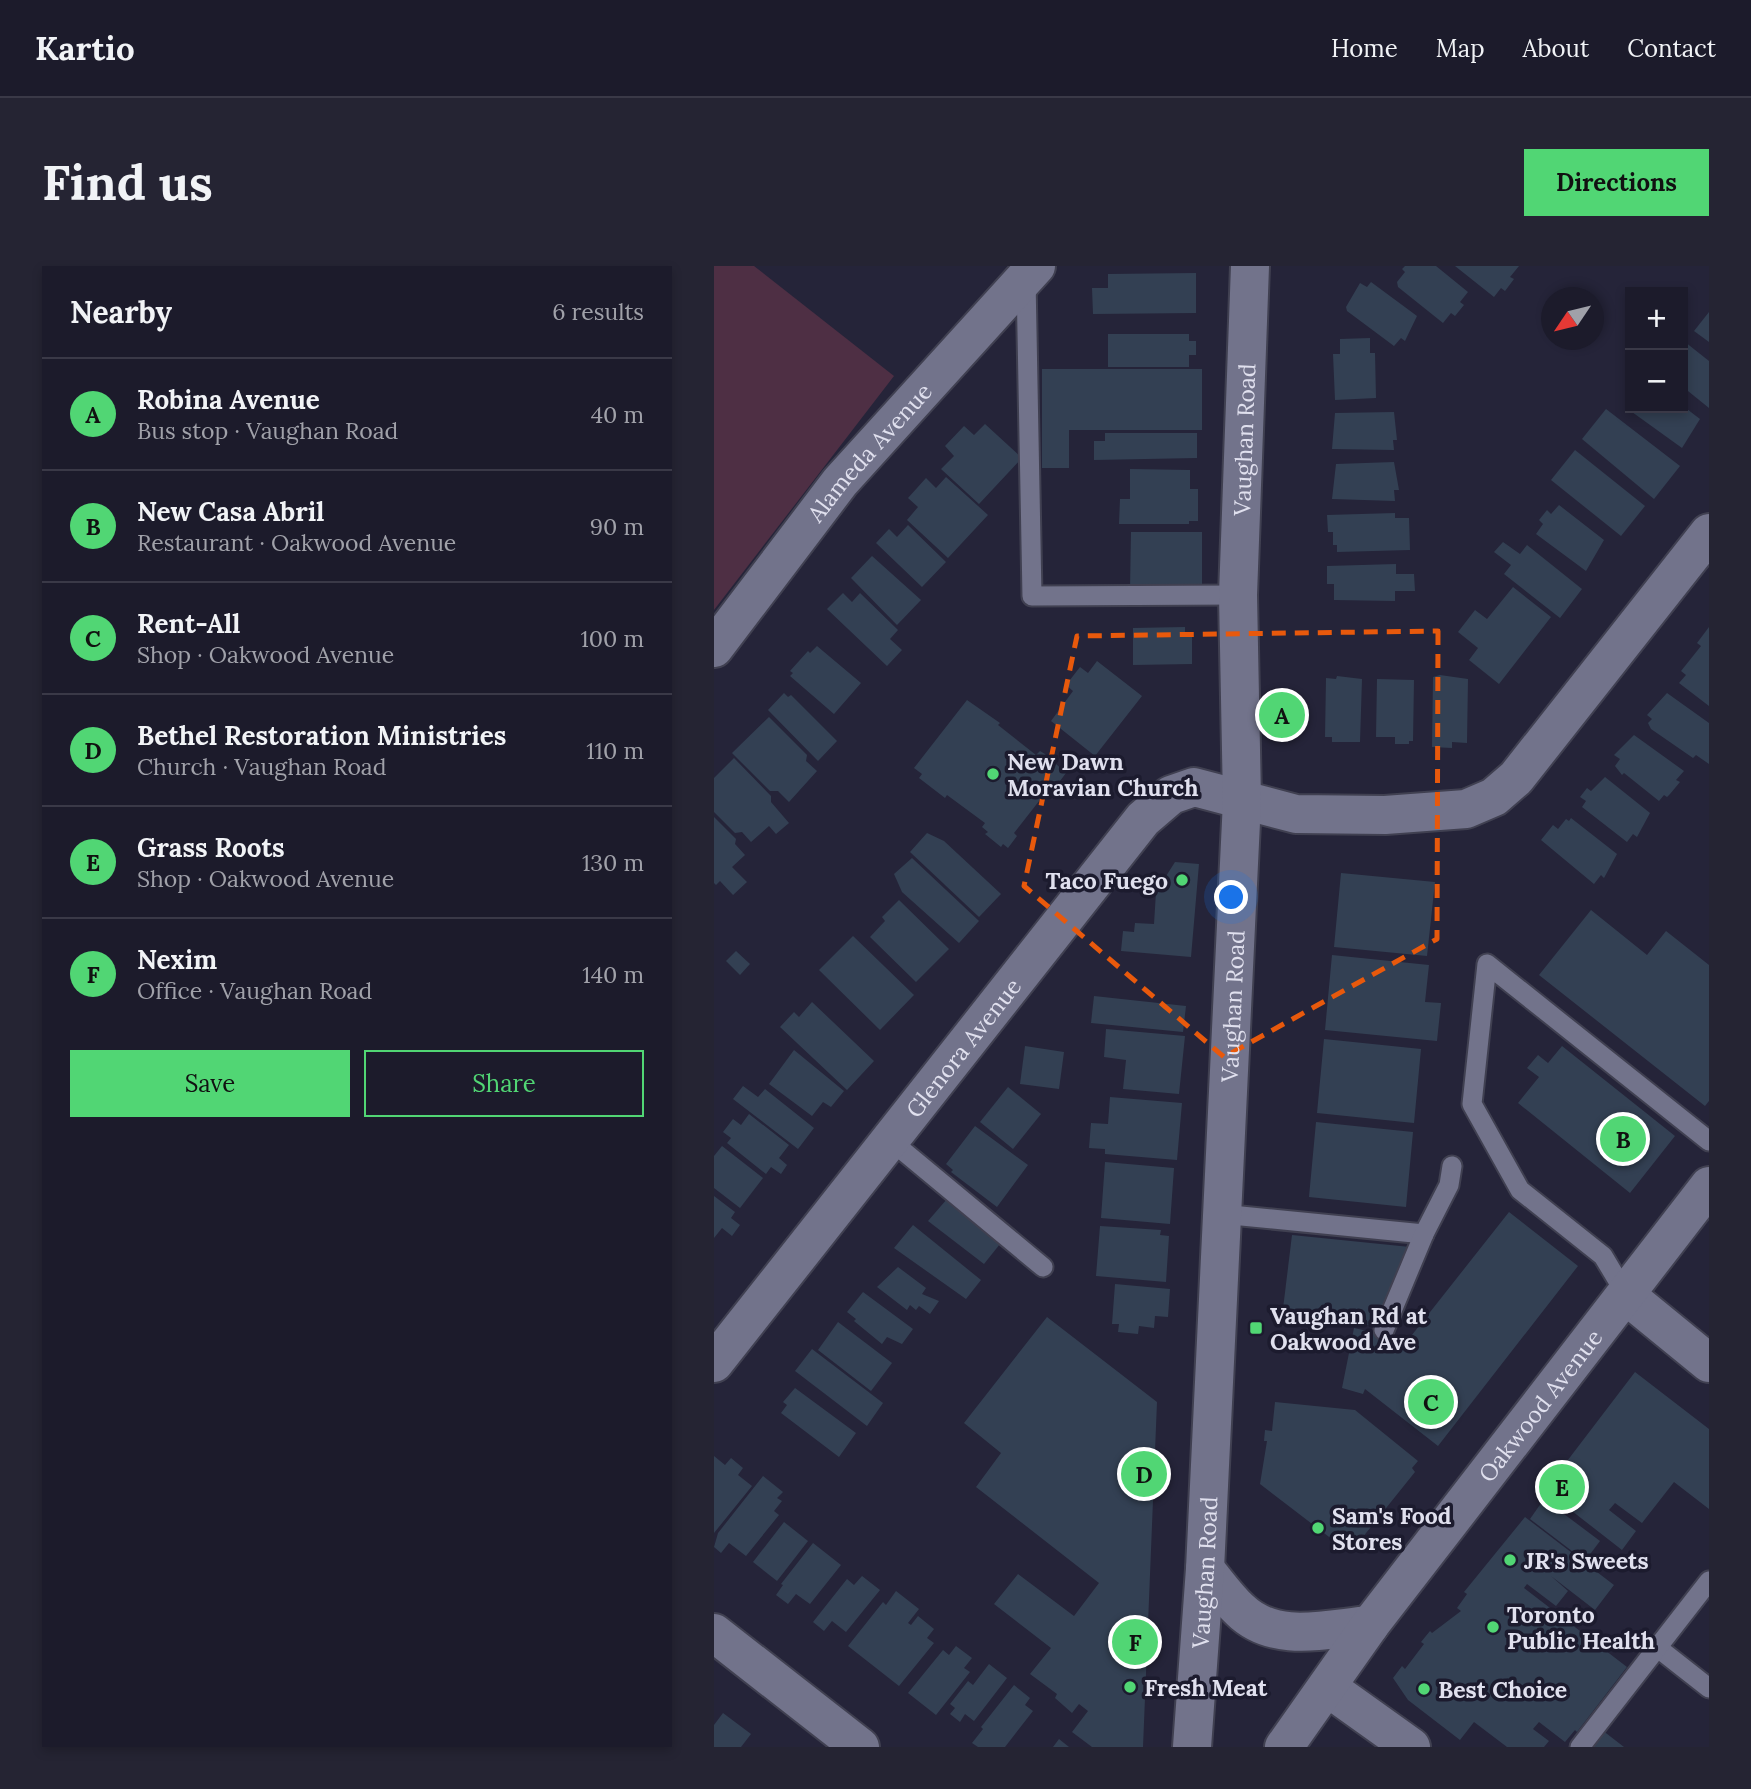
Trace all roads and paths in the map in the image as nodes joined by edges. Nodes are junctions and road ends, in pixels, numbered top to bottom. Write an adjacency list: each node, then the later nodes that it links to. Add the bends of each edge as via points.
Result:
1 (1250, 266): 4 (street, Vaughan Road)
2 (1031, 272): 4 (lane, via 1032,596); 5 (street, Alameda Avenue, via 840,482)
3 (1709, 533): 6 (street, Glenora Avenue, via 1516,778 1494,797 1466,809 1385,815 1296,814)
4 (1238, 595): 6 (street, Vaughan Road)
5 (714, 648)
6 (1242, 801): 7 (street, Glenora Avenue, via 1194,787 1171,795 1143,819); 11 (street, Vaughan Road)
7 (890, 1140): 13 (lane); 16 (street, Glenora Avenue)
8 (1709, 1141): 14 (lane, via 1487,964 1472,1104 1520,1190 1603,1256)
9 (1452, 1166): 12 (lane, via 1449,1185)
10 (1709, 1186): 14 (street, Oakwood Avenue)
11 (1221, 1214): 12 (lane); 18 (street, Vaughan Road)
12 (1424, 1234): 15 (lane)
13 (1043, 1267)
14 (1627, 1296): 17 (street); 20 (street, Oakwood Avenue)
15 (1384, 1330)
16 (714, 1363)
17 (1709, 1363)
18 (1205, 1569): 20 (street, via 1241,1611 1275,1631); 26 (street, Vaughan Road)
19 (1709, 1581): 22 (lane)
20 (1370, 1625): 23 (street, Oakwood Avenue)
21 (714, 1633): 25 (street)
22 (1658, 1648): 24 (lane); 29 (lane)
23 (1327, 1686): 27 (street, Oakwood Avenue); 28 (street)
24 (1709, 1688)
25 (860, 1747)
26 (1192, 1747)
27 (1284, 1747)
28 (1412, 1747)
29 (1580, 1747)

